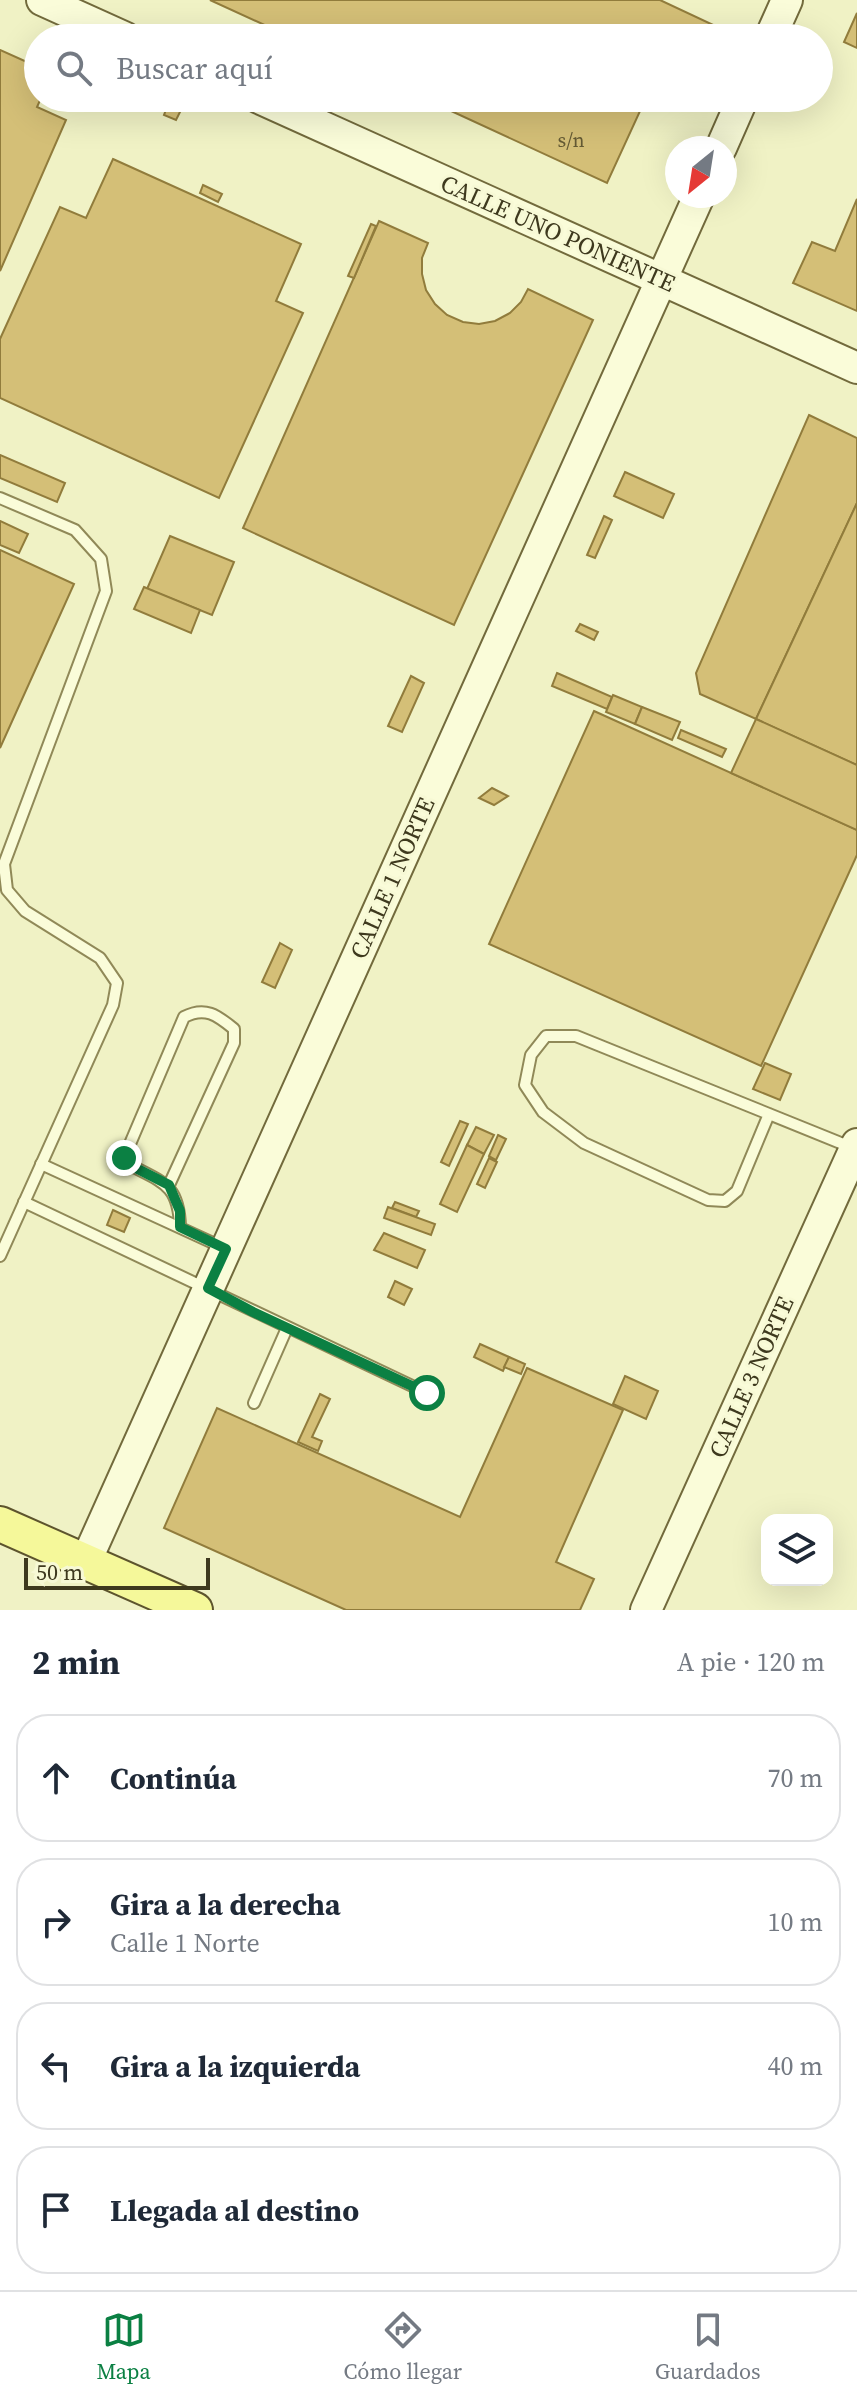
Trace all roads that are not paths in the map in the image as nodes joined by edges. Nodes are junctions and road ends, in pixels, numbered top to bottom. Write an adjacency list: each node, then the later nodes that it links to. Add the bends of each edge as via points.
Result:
1 (42, 0): 3 (street)
2 (787, 0): 4 (street)
3 (95, 24)
4 (776, 24)
5 (290, 112): 9 (street, CALLE UNO PONIENTE)
6 (737, 112): 7 (street)
7 (726, 136)
8 (694, 208): 9 (street, CALLE 1 NORTE)
9 (661, 280): 10 (street, CALLE UNO PONIENTE); 18 (street, CALLE 1 NORTE)
10 (857, 368)
11 (0, 498): 14 (lane, via 75,530 101,559 106,591 4,864 7,890 25,911 100,958 117,983 113,1005)
12 (769, 1114): 12 (lane, via 576,1036 546,1036 531,1055 525,1085 543,1112 584,1143 708,1200 725,1201 737,1191); 13 (lane)
13 (856, 1146): 27 (street, CALLE 3 NORTE)
14 (41, 1164): 16 (lane); 17 (lane)
15 (169, 1185): 15 (lane, via 124,1158 184,1017 195,1011 217,1016 234,1029 234,1043); 17 (lane, via 180,1211)
16 (24, 1202): 19 (lane); 20 (lane)
17 (180, 1227): 18 (lane)
18 (226, 1249): 20 (street, CALLE 1 NORTE)
19 (0, 1256)
20 (208, 1288): 21 (lane); 25 (street, CALLE 1 NORTE)
21 (287, 1328): 22 (lane); 23 (lane)
22 (427, 1393)
23 (254, 1403)
24 (0, 1524): 25 (main road)
25 (86, 1561): 26 (main road)
26 (195, 1610)
27 (646, 1610)

